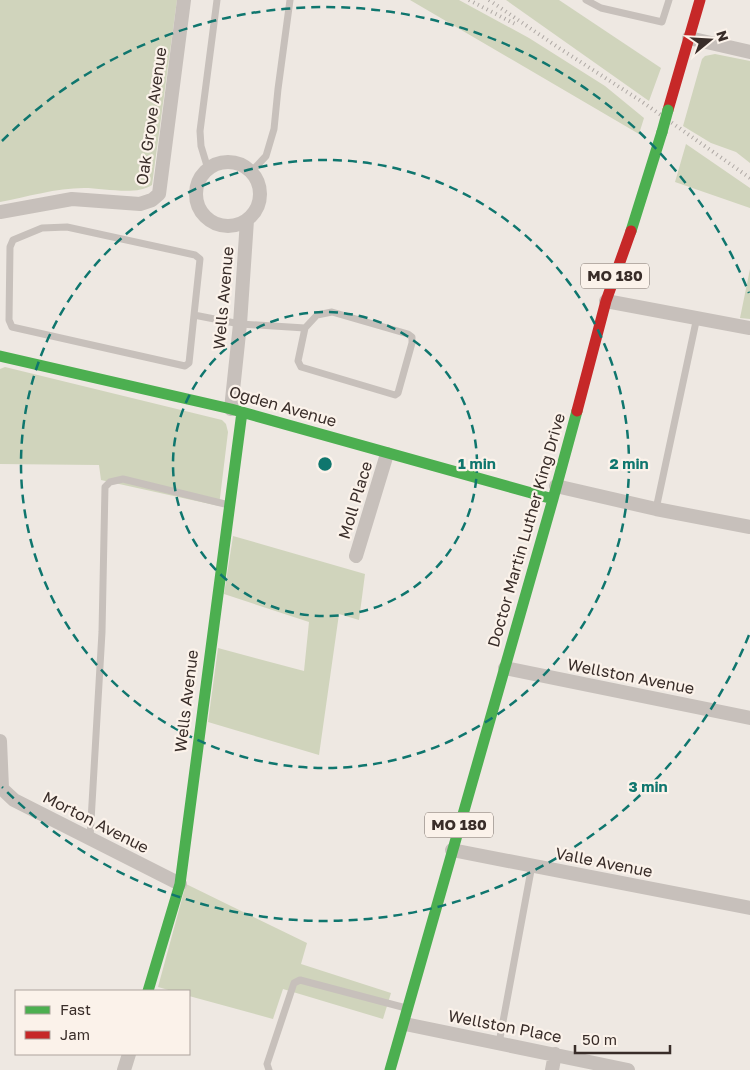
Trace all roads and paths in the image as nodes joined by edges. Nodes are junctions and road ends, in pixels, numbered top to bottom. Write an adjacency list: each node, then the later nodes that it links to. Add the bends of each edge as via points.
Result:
1 (184, 0): 11 (street, Oak Grove Avenue, via 159,194 140,204 72,198)
2 (217, 0): 9 (lane, via 200,131)
3 (290, 0): 10 (lane, via 274,129 266,156)
4 (586, 0): 5 (lane, via 601,8 662,22)
5 (669, 0)
6 (700, 0): 7 (street, Doctor Martin Luther King Drive / MO 180)
7 (689, 38): 8 (street); 13 (street, Doctor Martin Luther King Drive / MO 180, bridge, via 641,202)
8 (750, 52)
9 (208, 169): 10 (street, via 221,162 232,161); 12 (street, via 198,182 196,192 201,212 213,222 228,226)
10 (252, 171): 12 (street, via 258,180 260,196 255,212)
11 (0, 212)
12 (247, 220): 16 (street, Wells Avenue)
13 (606, 301): 15 (street); 22 (street, Doctor Martin Luther King Drive / MO 180)
14 (194, 315): 14 (lane, via 200,259 195,255 67,227 42,228 12,240 9,320 12,327 185,366 188,364); 16 (lane)
15 (698, 317): 18 (street); 24 (lane)
16 (240, 324): 17 (lane); 20 (street, Wells Avenue)
17 (305, 328): 17 (lane, via 298,361 301,367 398,394 412,343 408,334 332,312 316,315)
18 (750, 328)
19 (0, 356): 20 (street, Ogden Avenue)
20 (236, 411): 21 (street, Ogden Avenue); 23 (street, Wells Avenue)
21 (388, 454): 22 (street, Ogden Avenue); 26 (street, Moll Place)
22 (555, 493): 24 (street, Ogden Avenue); 27 (street, Doctor Martin Luther King Drive / MO 180)
23 (229, 505): 31 (lane, via 123,479 110,482 105,487 102,632); 34 (street, Wells Avenue)
24 (656, 509): 25 (street, Ogden Avenue)
25 (750, 527)
26 (356, 556)
27 (505, 668): 28 (street, Wellston Avenue); 32 (street, Doctor Martin Luther King Drive / MO 180)
28 (750, 718)
29 (0, 741): 30 (street)
30 (1, 787): 31 (street, Morton Avenue, via 14,800)
31 (90, 838): 34 (street, Morton Avenue)
32 (452, 850): 33 (street, Valle Avenue); 37 (street, Doctor Martin Luther King Drive / MO 180)
33 (532, 865): 35 (street, Valle Avenue); 39 (lane)
34 (180, 884): 36 (street, Wells Avenue)
35 (750, 908)
36 (148, 990)
37 (409, 1009): 38 (street, Doctor Martin Luther King Drive / MO 180); 43 (lane, via 300,980 294,983 267,1064)
38 (405, 1024): 39 (street, Wellston Place); 44 (street, Doctor Martin Luther King Drive / MO 180)
39 (499, 1043): 40 (street, Wellston Place)
40 (555, 1054): 45 (street); 46 (street, Wellston Place)
41 (129, 1055): 42 (street)
42 (124, 1070)
43 (269, 1070)
44 (390, 1070)
45 (552, 1070)
46 (628, 1070)

